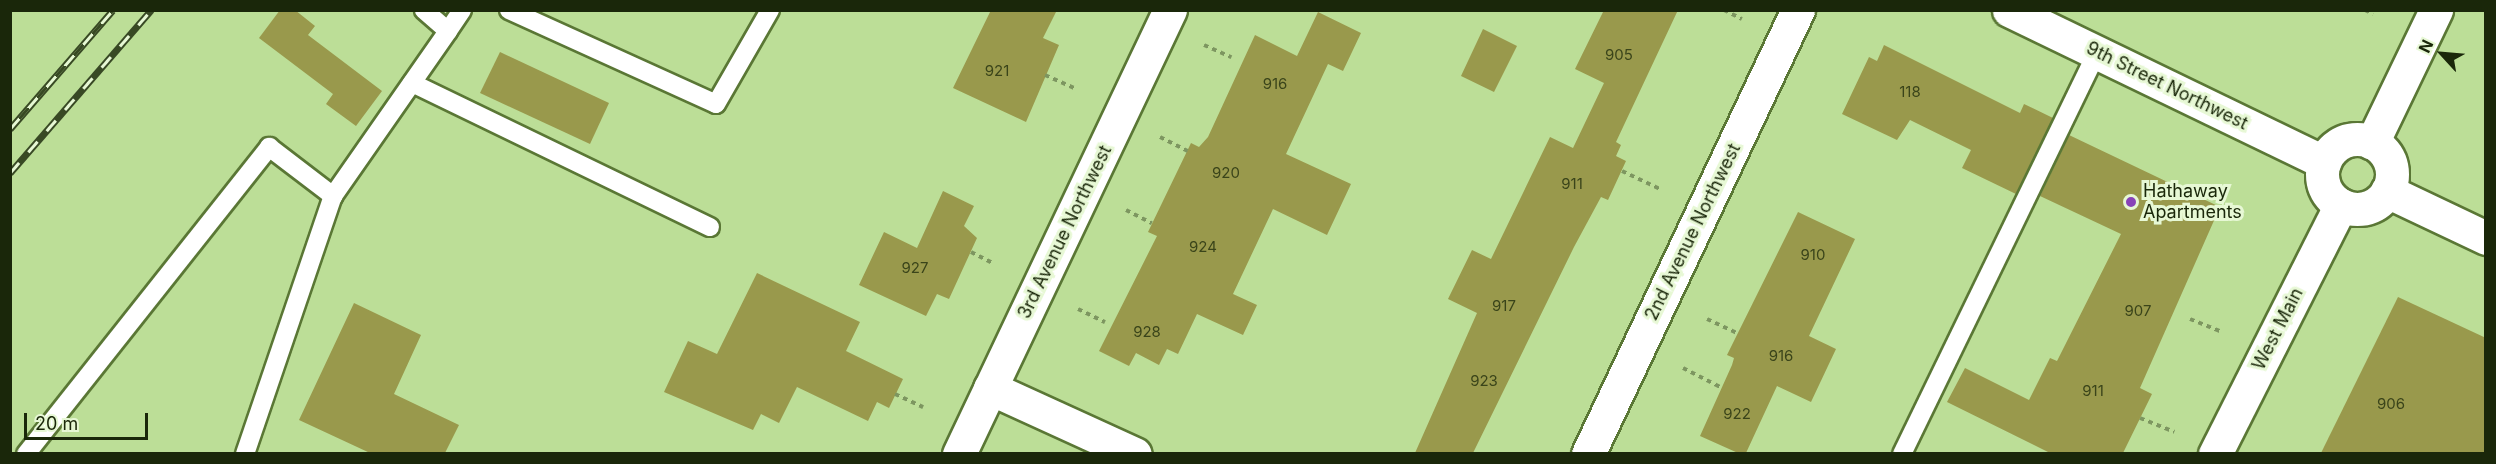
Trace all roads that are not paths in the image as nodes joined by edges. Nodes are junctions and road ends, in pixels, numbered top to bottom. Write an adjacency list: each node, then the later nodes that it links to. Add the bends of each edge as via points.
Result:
1 (424, 10): 9 (lane)
2 (462, 10): 9 (lane)
3 (509, 10): 4 (lane, via 716,104)
4 (770, 10)
5 (1170, 10): 19 (street, 3rd Avenue Northwest)
6 (1798, 10): 24 (street, 2nd Avenue Northwest)
7 (2009, 10): 10 (street, 9th Street Northwest)
8 (2436, 10): 12 (street)
9 (448, 32): 11 (lane)
10 (2097, 52): 13 (street, 9th Street Northwest); 25 (lane)
11 (412, 83): 15 (lane); 17 (lane)
12 (2372, 143): 13 (street, via 2344,142); 14 (street, via 2390,164)
13 (2324, 162): 16 (street, via 2324,187)
14 (2387, 191): 16 (street, via 2367,208); 18 (street)
15 (333, 196): 20 (lane, via 269,147); 21 (lane)
16 (2341, 205): 26 (street, West Main)
17 (710, 227)
18 (2486, 238)
19 (990, 388): 22 (street, 3rd Avenue Northwest); 23 (street)
20 (26, 453)
21 (245, 453)
22 (959, 453)
23 (1134, 453)
24 (1588, 453)
25 (1902, 453)
26 (2215, 453)

